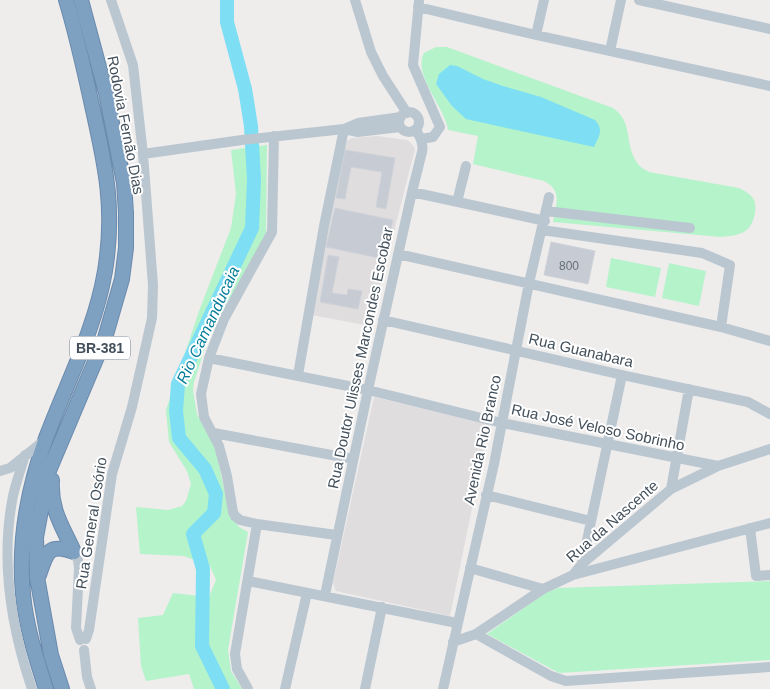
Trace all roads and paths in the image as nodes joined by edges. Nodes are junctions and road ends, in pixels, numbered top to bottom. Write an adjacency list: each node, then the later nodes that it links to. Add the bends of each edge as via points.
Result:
1 (66, 0): 38 (highway, Rodovia Fernão Dias / BR-381, via 80,45 103,154 110,214 101,296)
2 (82, 0): 42 (highway, Rodovia Fernão Dias / BR-381, via 106,93 124,183 126,248 122,278 105,338)
3 (111, 0): 17 (street, Rua General Osório, via 133,65)
4 (355, 0): 13 (street, via 371,52)
5 (544, 0): 10 (street)
6 (621, 0): 11 (street)
7 (640, 0): 9 (street)
8 (418, 3): 10 (street); 15 (street, via 412,65 440,127 434,137)
9 (770, 29)
10 (536, 35): 11 (street)
11 (610, 51): 12 (street)
12 (770, 86)
13 (403, 119): 14 (street, via 358,122); 15 (street, via 407,132); 15 (street, via 414,113 420,124)
14 (344, 129): 16 (street); 32 (street)
15 (419, 134): 19 (street, Rua Doutor Ulisses Marcondes Escobar, via 423,147)
16 (274, 136): 17 (street); 30 (street, via 272,232 224,319)
17 (143, 154): 70 (street, Rua General Osório, via 153,285 152,318 132,407 112,474 89,630)
18 (466, 166): 21 (street)
19 (412, 192): 21 (street); 24 (street, Rua Doutor Ulisses Marcondes Escobar)
20 (549, 197): 22 (street, Avenida Rio Branco)
21 (457, 202): 22 (street)
22 (544, 220): 23 (street); 25 (street, Avenida Rio Branco); 27 (street, via 702,253 730,265)
23 (690, 228)
24 (398, 254): 25 (street); 26 (street, Rua Doutor Ulisses Marcondes Escobar)
25 (530, 283): 27 (street); 29 (street, Avenida Rio Branco)
26 (383, 320): 29 (street, Rua Guanabara); 34 (street, Rua Doutor Ulisses Marcondes Escobar)
27 (721, 327): 28 (street)
28 (770, 341)
29 (516, 351): 31 (street, Rua Guanabara); 36 (street, Avenida Rio Branco)
30 (209, 358): 32 (street, Rua José Veloso Sobrinho); 37 (street, via 201,394 204,417)
31 (622, 375): 33 (street, Rua Guanabara); 39 (street)
32 (298, 376): 34 (street, Rua José Veloso Sobrinho)
33 (689, 389): 35 (street, Rua Guanabara, via 748,402); 44 (street)
34 (368, 390): 36 (street, Rua José Veloso Sobrinho); 43 (street, Rua Doutor Ulisses Marcondes Escobar)
35 (770, 414)
36 (502, 423): 39 (street, Rua José Veloso Sobrinho); 48 (street, Avenida Rio Branco)
37 (214, 433): 43 (street); 51 (street, via 227,476 233,512 240,520)
38 (46, 439): 41 (street); 55 (highway, Rodovia Fernão Dias / BR-381, via 28,503)
39 (607, 444): 44 (street, Rua José Veloso Sobrinho); 49 (street)
40 (770, 449): 45 (street, Rua da Nascente)
41 (25, 456): 46 (street, via 10,468); 60 (street, via 13,496)
42 (52, 459): 54 (highway, via 53,505); 61 (highway, Rodovia Fernão Dias / BR-381, via 36,537)
43 (353, 459): 53 (street, Rua Doutor Ulisses Marcondes Escobar)
44 (677, 459): 45 (street, Rua José Veloso Sobrinho); 47 (street)
45 (718, 466): 47 (street, Rua da Nascente)
46 (0, 471)
47 (671, 489): 56 (street, Rua da Nascente)
48 (486, 495): 49 (street); 57 (street, Avenida Rio Branco)
49 (591, 522): 56 (street)
50 (770, 523): 52 (street)
51 (258, 524): 53 (street); 62 (street)
52 (750, 528): 58 (street, via 756,576); 59 (street)
53 (336, 536): 65 (street, Rua Doutor Ulisses Marcondes Escobar)
54 (74, 552): 61 (highway, via 60,548 51,551); 70 (street, Rua General Osório, via 79,568 76,628)
55 (21, 560): 60 (street); 74 (highway, Rodovia Fernão Dias / BR-381, via 30,635)
56 (582, 564): 59 (street, Rua da Nascente)
57 (470, 568): 63 (street); 67 (street, Avenida Rio Branco)
58 (770, 575)
59 (573, 576): 63 (street, Rua da Nascente)
60 (8, 580): 73 (street, via 10,606)
61 (38, 581): 75 (highway, Rodovia Fernão Dias / BR-381, via 51,655)
62 (248, 581): 64 (street); 72 (street, via 234,654)
63 (543, 589): 68 (street, Rua da Nascente)
64 (308, 593): 65 (street); 77 (street)
65 (324, 595): 66 (street)
66 (382, 607): 67 (street); 78 (street)
67 (457, 623): 69 (street, Avenida Rio Branco)
68 (476, 634): 69 (street, Rua da Nascente); 71 (street, via 551,676 566,681)
69 (453, 642): 79 (street, Avenida Rio Branco)
70 (83, 643): 76 (street, Rua General Osório)
71 (770, 667)
72 (247, 688)
73 (32, 689)
74 (46, 689)
75 (62, 689)
76 (91, 689)
77 (285, 689)
78 (365, 689)
79 (443, 689)

